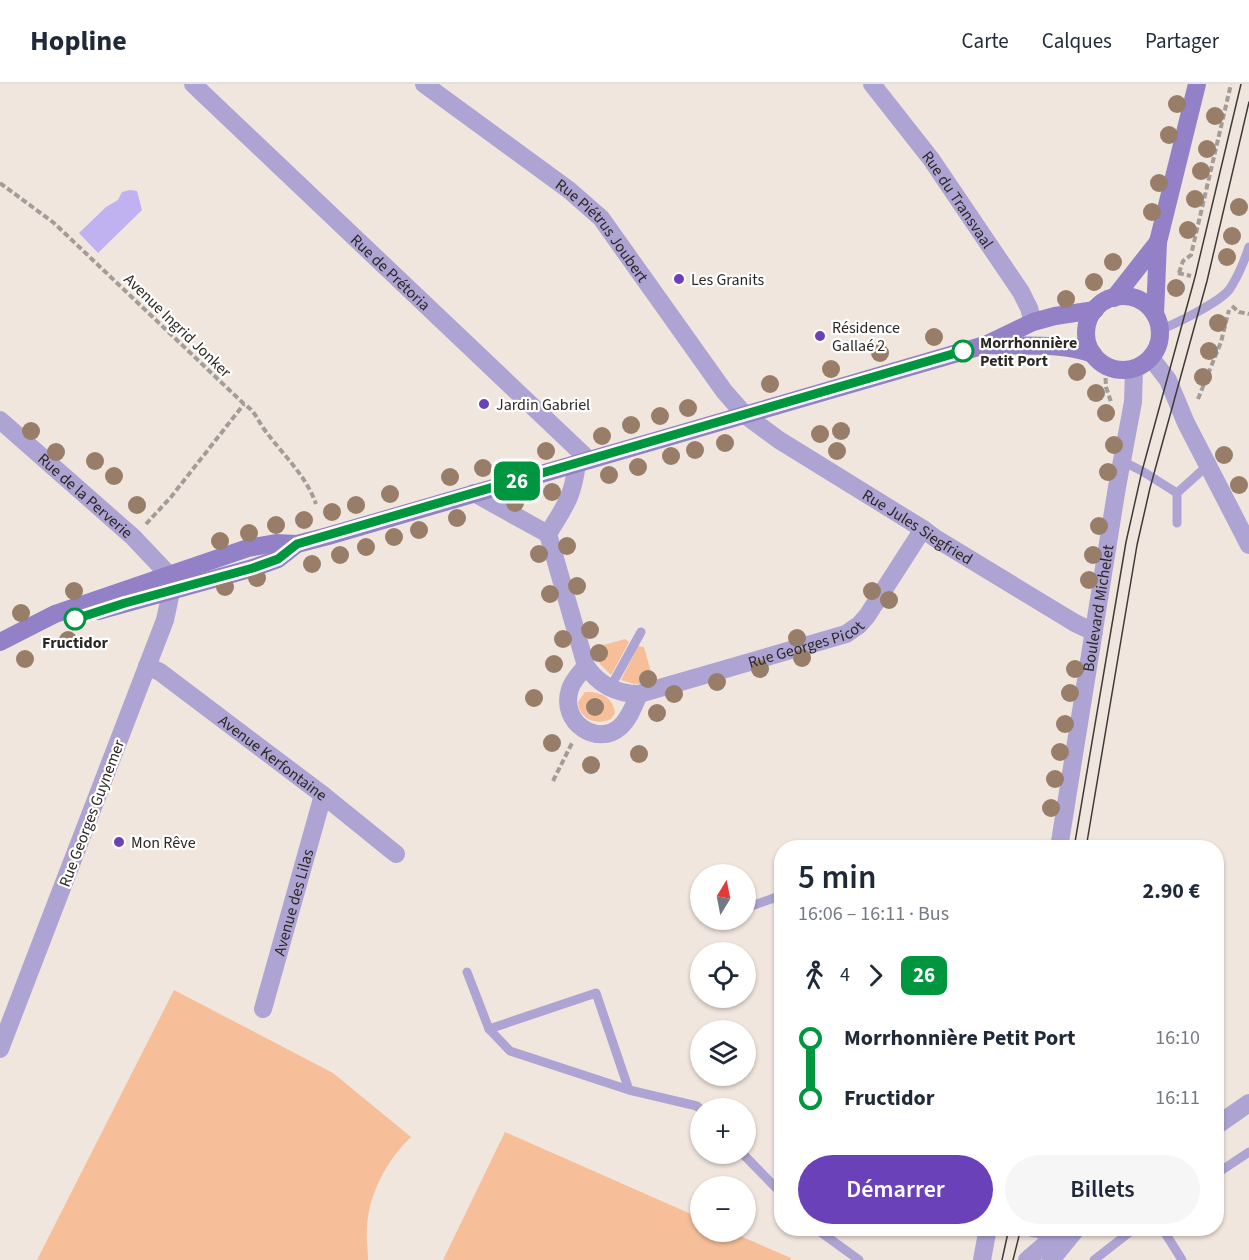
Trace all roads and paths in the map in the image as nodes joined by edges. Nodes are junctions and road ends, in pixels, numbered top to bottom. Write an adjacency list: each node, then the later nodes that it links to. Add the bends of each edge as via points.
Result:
1 (193, 84): 25 (street, Rue de Prétoria)
2 (424, 84): 22 (street, Rue Piétrus Joubert, via 569,190 601,218 724,391)
3 (872, 84): 15 (street, Rue du Transvaal, via 931,159 1021,292)
4 (1197, 84): 7 (main road)
5 (1231, 84): 10 (path, via 1191,255 1183,261)
6 (0, 183): 21 (path, Avenue Ingrid Jonker, via 54,223)
7 (1158, 242): 12 (main road); 16 (main road)
8 (1249, 247): 16 (lane, via 1228,291 1185,319)
9 (1171, 271): 10 (path)
10 (1179, 273): 11 (path)
11 (1191, 276)
12 (1114, 298): 13 (main road); 16 (main road, via 1127,296 1143,302)
13 (1095, 310): 15 (main road); 18 (main road, via 1087,337)
14 (1249, 314): 24 (path, via 1239,312 1229,303 1221,342)
15 (1033, 322): 17 (main road)
16 (1158, 322): 19 (main road, via 1159,343)
17 (985, 345): 18 (main road, via 1059,346); 22 (main road)
18 (1093, 354): 20 (main road, via 1114,369)
19 (1151, 358): 20 (main road); 24 (street, via 1168,380)
20 (1134, 369): 26 (street, Boulevard Michelet, via 1133,402)
21 (244, 404): 30 (path, Avenue Ingrid Jonker, via 254,410 263,428 311,489); 32 (path)
22 (745, 414): 25 (main road); 33 (street, Rue Jules Siegfried, via 798,452)
23 (0, 420): 36 (street, Rue de la Perverie, via 133,537)
24 (1186, 423): 27 (street)
25 (583, 461): 28 (main road); 34 (street, via 570,498)
26 (1122, 462): 29 (lane); 38 (street, Boulevard Michelet)
27 (1208, 465): 29 (lane); 35 (street)
28 (474, 493): 34 (street); 36 (main road, via 297,544 278,559 253,568)
29 (1177, 493): 31 (lane)
30 (316, 504)
31 (1177, 524)
32 (144, 525)
33 (924, 529): 38 (street, Rue Jules Siegfried); 44 (street, Rue Georges Picot, via 867,616 846,634)
34 (548, 534): 42 (street)
35 (1249, 545)
36 (170, 583): 39 (main road, via 55,614); 40 (main road, via 60,625); 41 (street, Rue Georges Guynemer, via 167,612)
37 (640, 632): 43 (lane)
38 (1094, 632): 48 (street, Boulevard Michelet)
39 (0, 642)
40 (0, 655)
41 (147, 666): 47 (street, Avenue Kerfontaine); 55 (street, Rue Georges Guynemer)
42 (586, 666): 43 (street); 44 (street, via 570,687 568,699 573,721 584,729 598,733 615,731 628,718)
43 (610, 688): 44 (street)
44 (639, 694)
45 (576, 736): 46 (path)
46 (553, 781)
47 (323, 795): 49 (street, Avenue Kerfontaine); 53 (street, Avenue des Lilas)
48 (1060, 840)
49 (396, 854)
50 (774, 898): 51 (lane)
51 (756, 904)
52 (467, 972): 54 (lane)
53 (263, 1009)
54 (489, 1029): 56 (lane, via 510,1051); 56 (lane, via 596,993)
55 (0, 1049)
56 (629, 1090): 58 (lane)
57 (1249, 1103): 59 (street)
58 (690, 1104)
59 (1224, 1120)
60 (1249, 1152): 62 (lane)
61 (753, 1164): 63 (lane)
62 (1224, 1169)
63 (774, 1186)
64 (826, 1236): 70 (lane)
65 (986, 1236): 71 (street)
66 (1055, 1236): 72 (street)
67 (1070, 1236): 73 (street)
68 (1125, 1236): 74 (lane)
69 (1167, 1236): 75 (lane)
70 (859, 1260)
71 (982, 1260)
72 (1027, 1260)
73 (1051, 1260)
74 (1094, 1260)
75 (1182, 1260)

